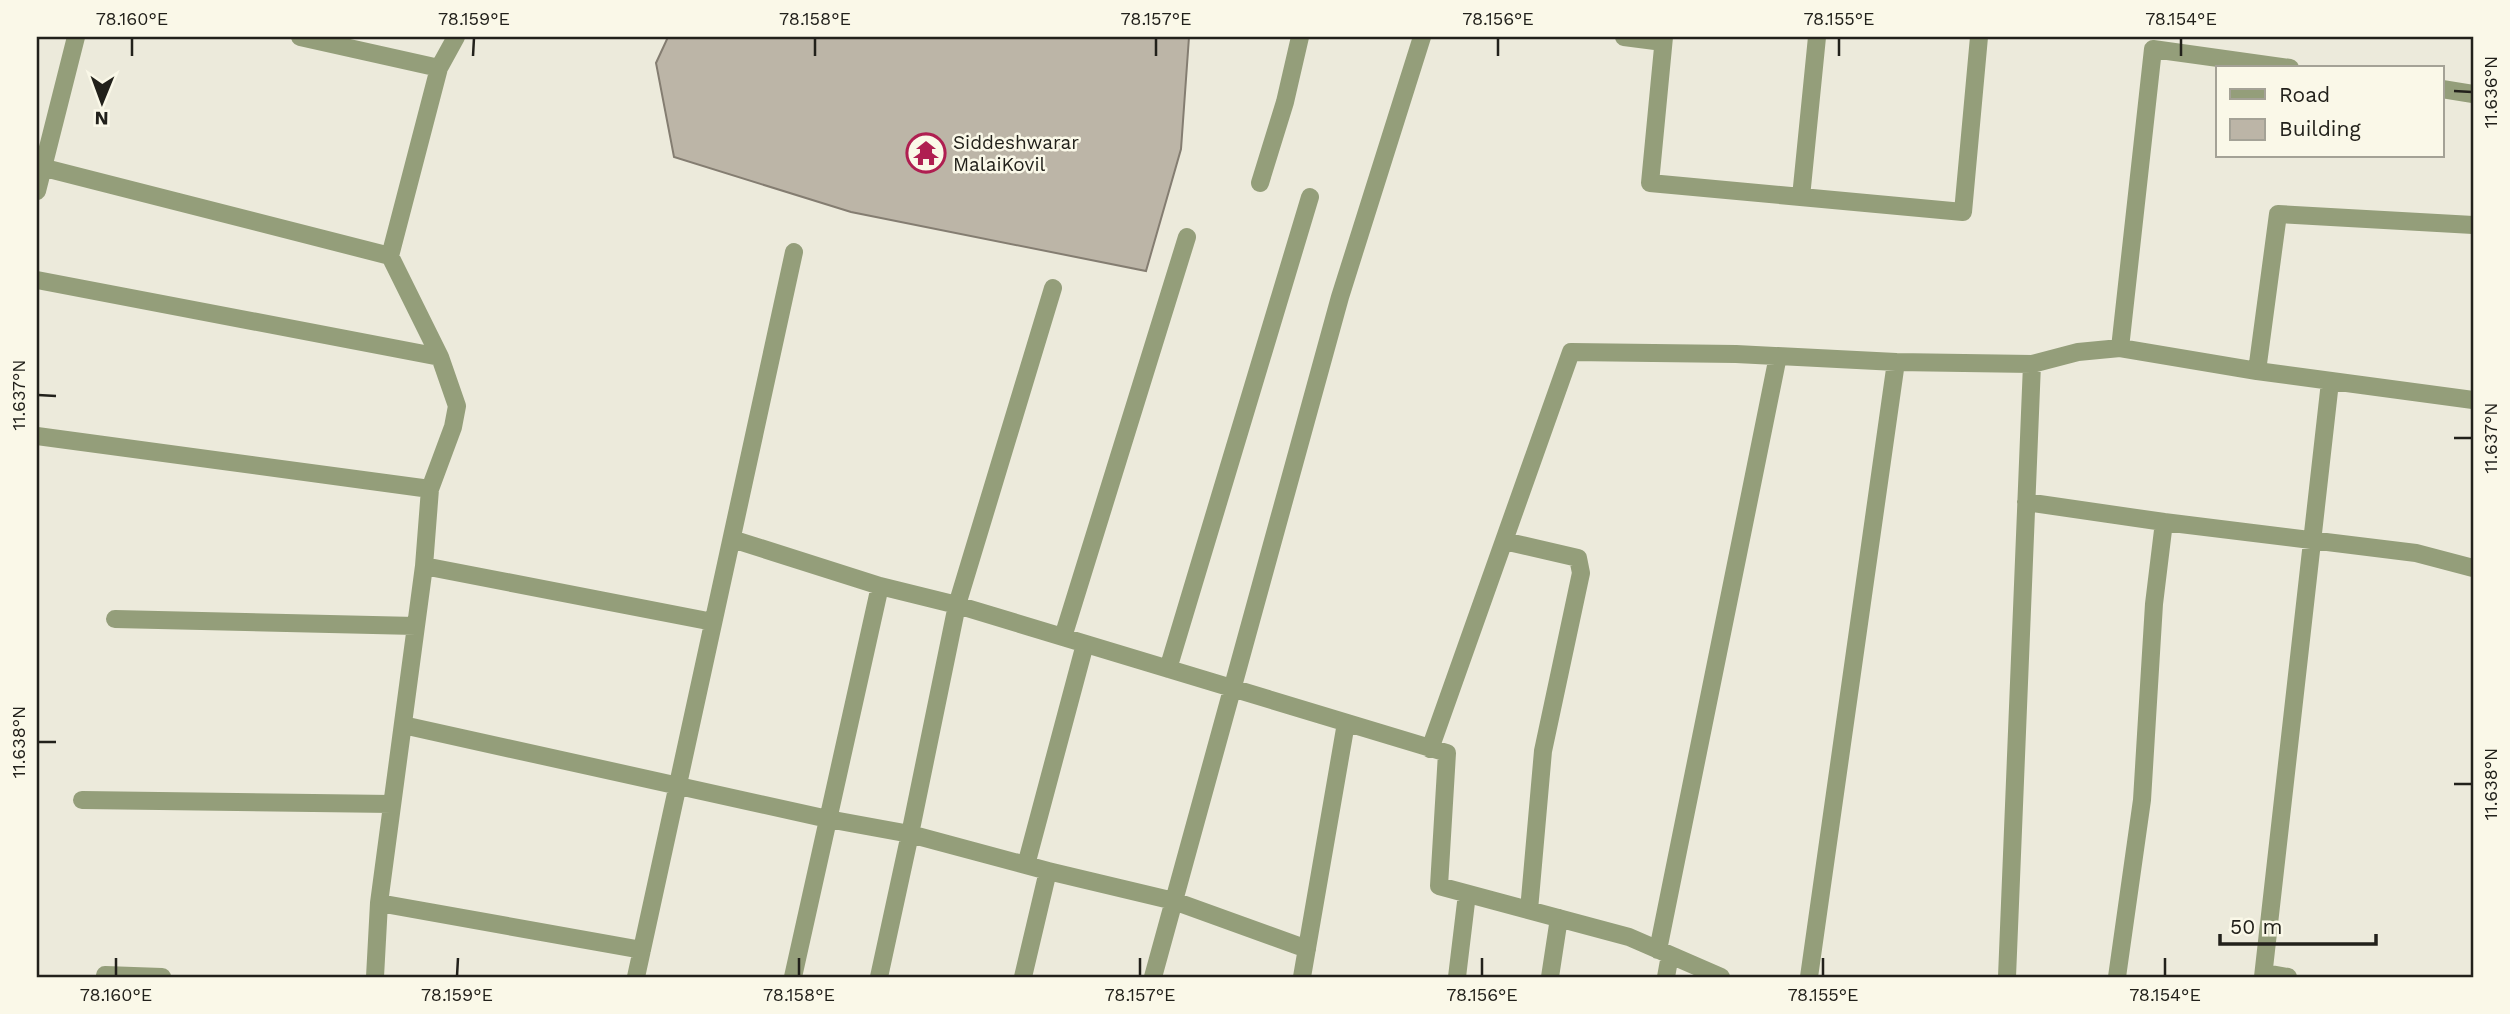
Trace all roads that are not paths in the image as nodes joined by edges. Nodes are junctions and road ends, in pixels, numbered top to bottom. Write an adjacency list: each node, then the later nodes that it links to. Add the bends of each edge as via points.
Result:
1 (76, 37): 14 (street)
2 (299, 37): 11 (street)
3 (456, 37): 11 (street)
4 (1300, 37): 15 (street)
5 (1422, 37): 50 (street, via 1340,297)
6 (1624, 37): 9 (street)
7 (1817, 37): 18 (street)
8 (1979, 37): 18 (street, via 1963,212)
9 (1663, 40): 18 (street, via 1650,183)
10 (2276, 66): 25 (street, via 2153,49)
11 (439, 68): 22 (street)
12 (2444, 89): 13 (street)
13 (2473, 94)
14 (40, 167): 16 (street); 22 (street)
15 (1260, 183)
16 (37, 191)
17 (1310, 197): 49 (street)
18 (1801, 197)
19 (2473, 225): 30 (street, via 2278,214)
20 (1187, 237): 47 (street)
21 (794, 252): 37 (street)
22 (390, 256): 27 (street)
23 (37, 280): 27 (street)
24 (1054, 288): 43 (street)
25 (2120, 348): 29 (street, via 2078,352); 30 (street)
26 (1777, 356): 28 (street); 39 (street, via 1571,352); 68 (street)
27 (440, 358): 34 (street, via 457,406)
28 (1896, 362): 29 (street); 83 (street)
29 (2032, 365): 35 (street)
30 (2257, 371): 31 (street)
31 (2330, 383): 32 (street); 38 (street)
32 (2473, 400)
33 (37, 436): 34 (street)
34 (429, 489): 40 (street)
35 (2026, 502): 36 (street); 84 (street)
36 (2164, 522): 38 (street); 85 (street, via 2142,800)
37 (732, 538): 42 (street); 45 (street)
38 (2313, 540): 41 (street, via 2416,553); 70 (street)
39 (1504, 541): 53 (street); 64 (street, via 1578,558 1581,573 1543,751)
40 (424, 566): 45 (street); 46 (street)
41 (2473, 568)
42 (880, 586): 43 (street); 57 (street)
43 (957, 605): 47 (street); 58 (street)
44 (116, 619): 46 (street)
45 (713, 622): 54 (street)
46 (416, 626): 52 (street)
47 (1063, 637): 48 (street)
48 (1086, 644): 49 (street); 59 (street)
49 (1168, 669): 50 (street)
50 (1233, 689): 51 (street); 62 (street)
51 (1346, 723): 53 (street); 66 (street)
52 (402, 725): 54 (street); 56 (street)
53 (1430, 749): 61 (street, via 1447,753 1439,886)
54 (678, 786): 57 (street); 67 (street)
55 (82, 800): 56 (street)
56 (392, 804): 63 (street)
57 (828, 819): 58 (street); 74 (street)
58 (910, 834): 59 (street); 75 (street)
59 (1026, 865): 60 (street)
60 (1048, 871): 62 (street); 76 (street)
61 (1467, 894): 64 (street); 79 (street)
62 (1174, 901): 66 (street); 77 (street)
63 (379, 903): 67 (street); 72 (street)
64 (1529, 910): 65 (street)
65 (1559, 918): 68 (street); 80 (street)
66 (1307, 949): 78 (street)
67 (642, 950): 73 (street)
68 (1664, 952): 81 (street); 82 (street)
69 (105, 975): 71 (street)
70 (2263, 975): 86 (street)
71 (162, 977)
72 (375, 977)
73 (636, 977)
74 (793, 977)
75 (879, 977)
76 (1023, 977)
77 (1153, 977)
78 (1302, 977)
79 (1457, 977)
80 (1550, 977)
81 (1666, 977)
82 (1720, 977)
83 (1809, 977)
84 (2007, 977)
85 (2117, 977)
86 (2288, 977)

